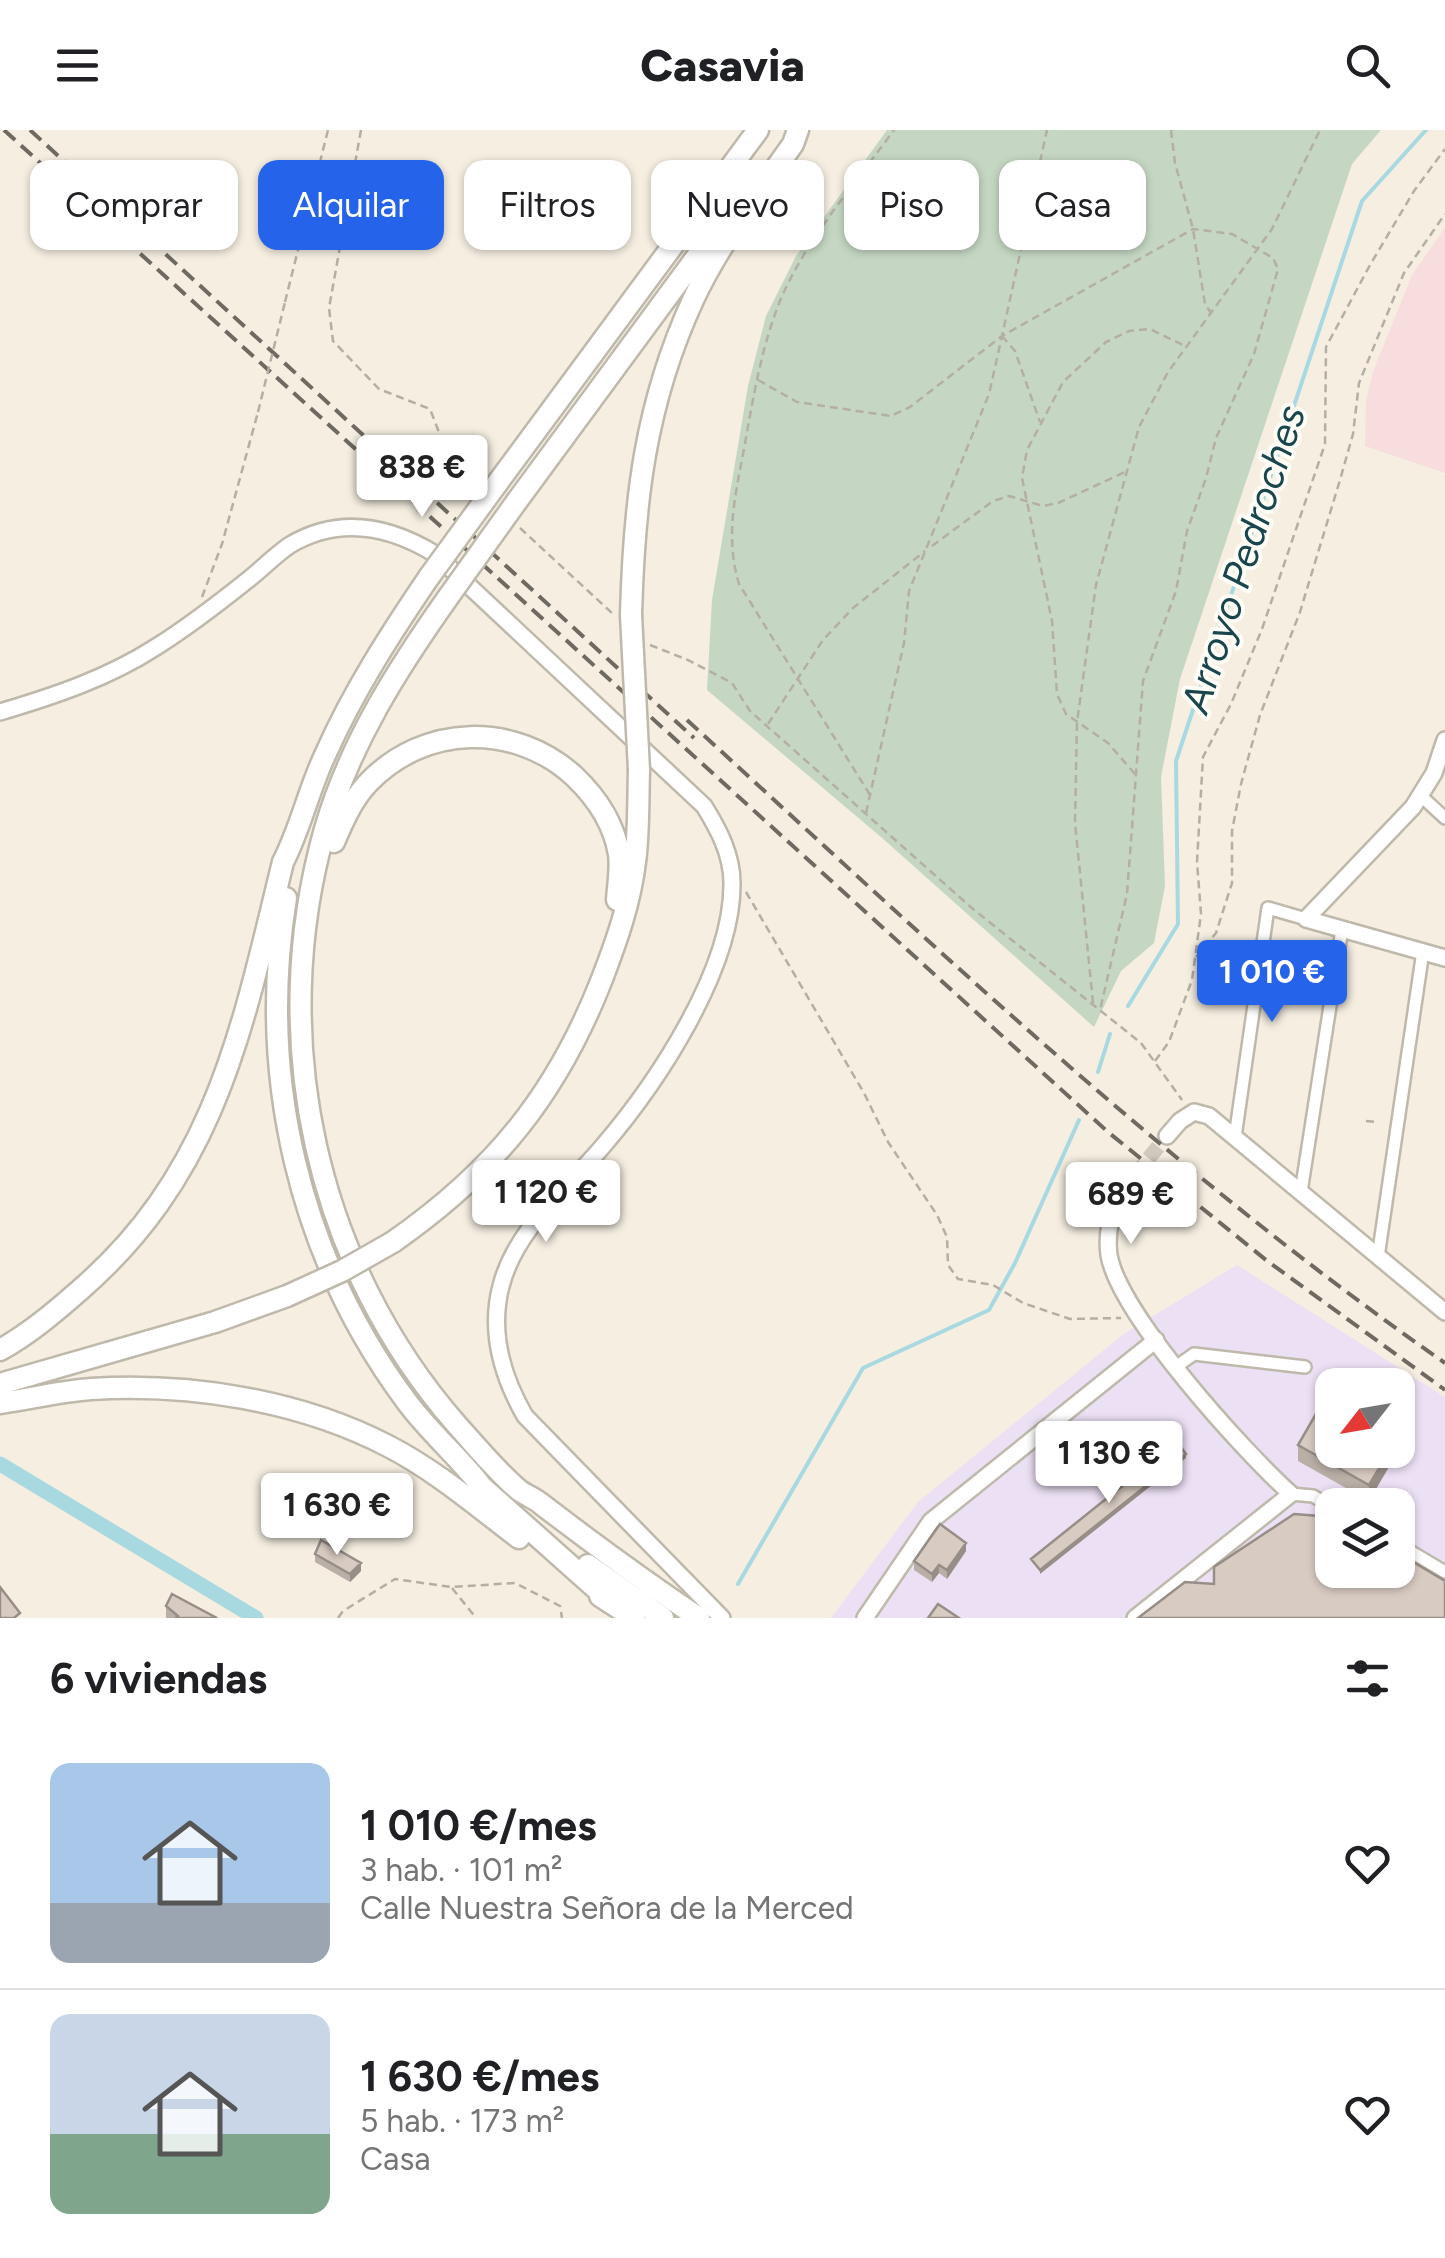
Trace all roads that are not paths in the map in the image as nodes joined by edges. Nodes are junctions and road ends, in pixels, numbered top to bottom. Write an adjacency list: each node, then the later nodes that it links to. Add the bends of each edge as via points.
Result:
1 (758, 130): 7 (highway, bridge, via 487,486 358,688)
2 (795, 130): 8 (highway, bridge, via 406,657 343,778); 13 (highway, bridge, via 793,144 694,298 664,372 643,456 627,618 638,770 636,859)
3 (0, 712): 37 (street, via 60,694 140,657 290,546 331,529 373,528 435,554 704,806 731,866 732,902 712,970 672,1052 623,1122 520,1243 497,1314 502,1366 526,1416)
4 (1445, 740): 5 (street)
5 (1422, 796): 6 (street); 9 (street)
6 (1445, 818)
7 (294, 840): 21 (highway, via 240,1038 177,1177 104,1269); 26 (highway, via 277,978 289,1144 345,1302 406,1400)
8 (315, 871): 13 (highway, via 347,811 386,766 444,740 509,740 561,765 602,808 614,835 619,876); 27 (highway, via 299,1002 314,1145 332,1208 375,1308 405,1358)
9 (1306, 919): 10 (street); 15 (street, via 1268,908)
10 (1342, 929): 11 (street); 17 (street)
11 (1423, 951): 12 (street); 18 (street)
12 (1445, 958)
13 (608, 962): 24 (highway, bridge, via 577,1040 532,1113 469,1184 393,1242 287,1296)
14 (1168, 1136): 15 (street, via 1192,1113 1209,1116)
15 (1235, 1138): 17 (street)
16 (1134, 1176): 20 (street, via 1115,1204 1108,1239 1115,1275)
17 (1301, 1192): 18 (street)
18 (1378, 1257): 19 (street)
19 (1445, 1312)
20 (1156, 1340): 22 (street); 38 (street, via 931,1521)
21 (0, 1350)
22 (1177, 1366): 23 (street, via 1194,1354); 28 (street)
23 (1305, 1366)
24 (0, 1384)
25 (0, 1404): 32 (highway, via 141,1389 217,1394 334,1423 433,1474)
26 (466, 1466): 32 (highway, via 482,1488); 34 (highway, via 550,1538)
27 (522, 1492): 35 (highway, via 573,1542); 36 (highway)
28 (1291, 1494): 29 (street); 39 (street)
29 (1315, 1497)
30 (1415, 1554): 31 (street)
31 (1445, 1572)
32 (610, 1601): 33 (highway)
33 (634, 1618)
34 (664, 1618)
35 (679, 1618)
36 (700, 1618)
37 (722, 1618)
38 (865, 1618)
39 (1134, 1618)

